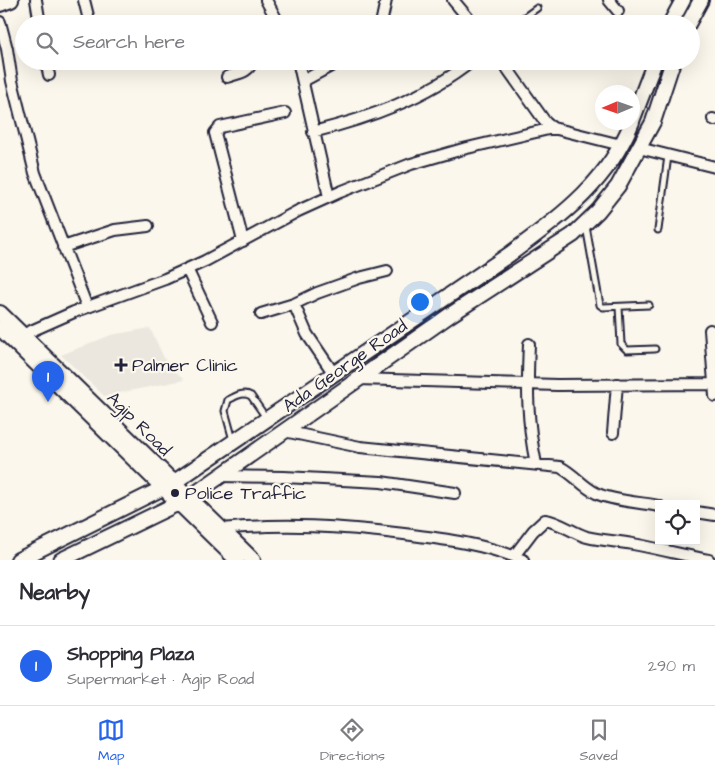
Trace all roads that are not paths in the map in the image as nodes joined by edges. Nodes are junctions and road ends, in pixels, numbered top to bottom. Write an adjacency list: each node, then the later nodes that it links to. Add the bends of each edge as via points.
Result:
1 (11, 0): 10 (main road)
2 (36, 0): 13 (street)
3 (84, 0): 14 (street)
4 (266, 0): 15 (street)
5 (386, 0): 16 (street)
6 (453, 0): 17 (street)
7 (609, 0): 12 (street)
8 (683, 0): 19 (main road)
9 (701, 0): 20 (main road)
10 (0, 4)
11 (537, 8): 18 (lane)
12 (618, 11)
13 (38, 15)
14 (88, 15)
15 (274, 15)
16 (383, 15)
17 (465, 15)
18 (527, 15)
19 (675, 15)
20 (693, 15)
21 (0, 22): 47 (street, via 35,173)
22 (48, 70): 30 (street)
23 (247, 70): 31 (street)
24 (300, 70): 32 (street)
25 (323, 70): 32 (street)
26 (459, 70): 37 (street, via 395,106 351,123)
27 (508, 70): 35 (street, via 546,123)
28 (652, 70): 33 (main road, Ada George Road)
29 (671, 70): 39 (main road, Ada George Road)
30 (49, 75)
31 (227, 77)
32 (303, 81): 37 (street)
33 (640, 102)
34 (285, 113): 46 (street, via 220,127 215,133)
35 (553, 128): 38 (street); 42 (street, via 412,164)
36 (628, 130): 38 (main road, Ada George Road)
37 (313, 132): 42 (street)
38 (621, 145): 62 (main road, Ada George Road, via 600,176 561,217)
39 (639, 148): 40 (street); 43 (main road, Ada George Road, via 618,186)
40 (668, 156): 41 (street); 45 (lane)
41 (715, 167)
42 (328, 198): 46 (street)
43 (585, 223): 52 (lane, via 600,305 603,308); 63 (main road, Ada George Road, via 567,239)
44 (148, 226): 47 (street, via 114,230)
45 (658, 230)
46 (243, 242): 48 (street)
47 (63, 247): 53 (street)
48 (187, 270): 53 (street); 56 (street)
49 (387, 271): 50 (street, via 359,278)
50 (294, 304): 55 (street); 62 (street, via 308,334)
51 (649, 305): 52 (lane)
52 (619, 307): 61 (lane, via 623,348)
53 (86, 308): 59 (street)
54 (0, 313): 59 (main road, Agip Road)
55 (261, 314)
56 (212, 322)
57 (0, 328): 74 (main road, Agip Road)
58 (710, 330): 66 (street)
59 (22, 335): 74 (main road, Agip Road)
60 (529, 344): 64 (street)
61 (655, 350)
62 (334, 374): 68 (main road, Ada George Road)
63 (358, 379): 64 (street); 69 (main road, Ada George Road)
64 (527, 384): 65 (street); 72 (street)
65 (617, 384): 66 (street); 70 (street)
66 (714, 384): 67 (street)
67 (715, 396)
68 (267, 419): 71 (main road, Ada George Road); 71 (lane, via 247,394 228,400 226,411)
69 (284, 431): 72 (street, via 360,447); 73 (main road, Ada George Road)
70 (612, 433)
71 (234, 442): 74 (main road, Ada George Road)
72 (536, 464): 77 (street, via 560,467 570,472 598,495)
73 (219, 476): 75 (street, via 381,482); 76 (main road, Ada George Road)
74 (168, 486): 76 (main road, Agip Road); 82 (main road, Ada George Road)
75 (455, 493)
76 (184, 501): 80 (main road, Agip Road); 83 (main road, Ada George Road); 84 (main road, Agip Road)
77 (655, 505)
78 (700, 513): 79 (street)
79 (715, 515)
80 (221, 529): 81 (street, via 287,525 344,527 478,544); 85 (main road, Agip Road)
81 (519, 558): 86 (street, via 534,531 545,520 587,537)
82 (18, 560)
83 (61, 560)
84 (238, 560)
85 (253, 560)
86 (709, 560)

